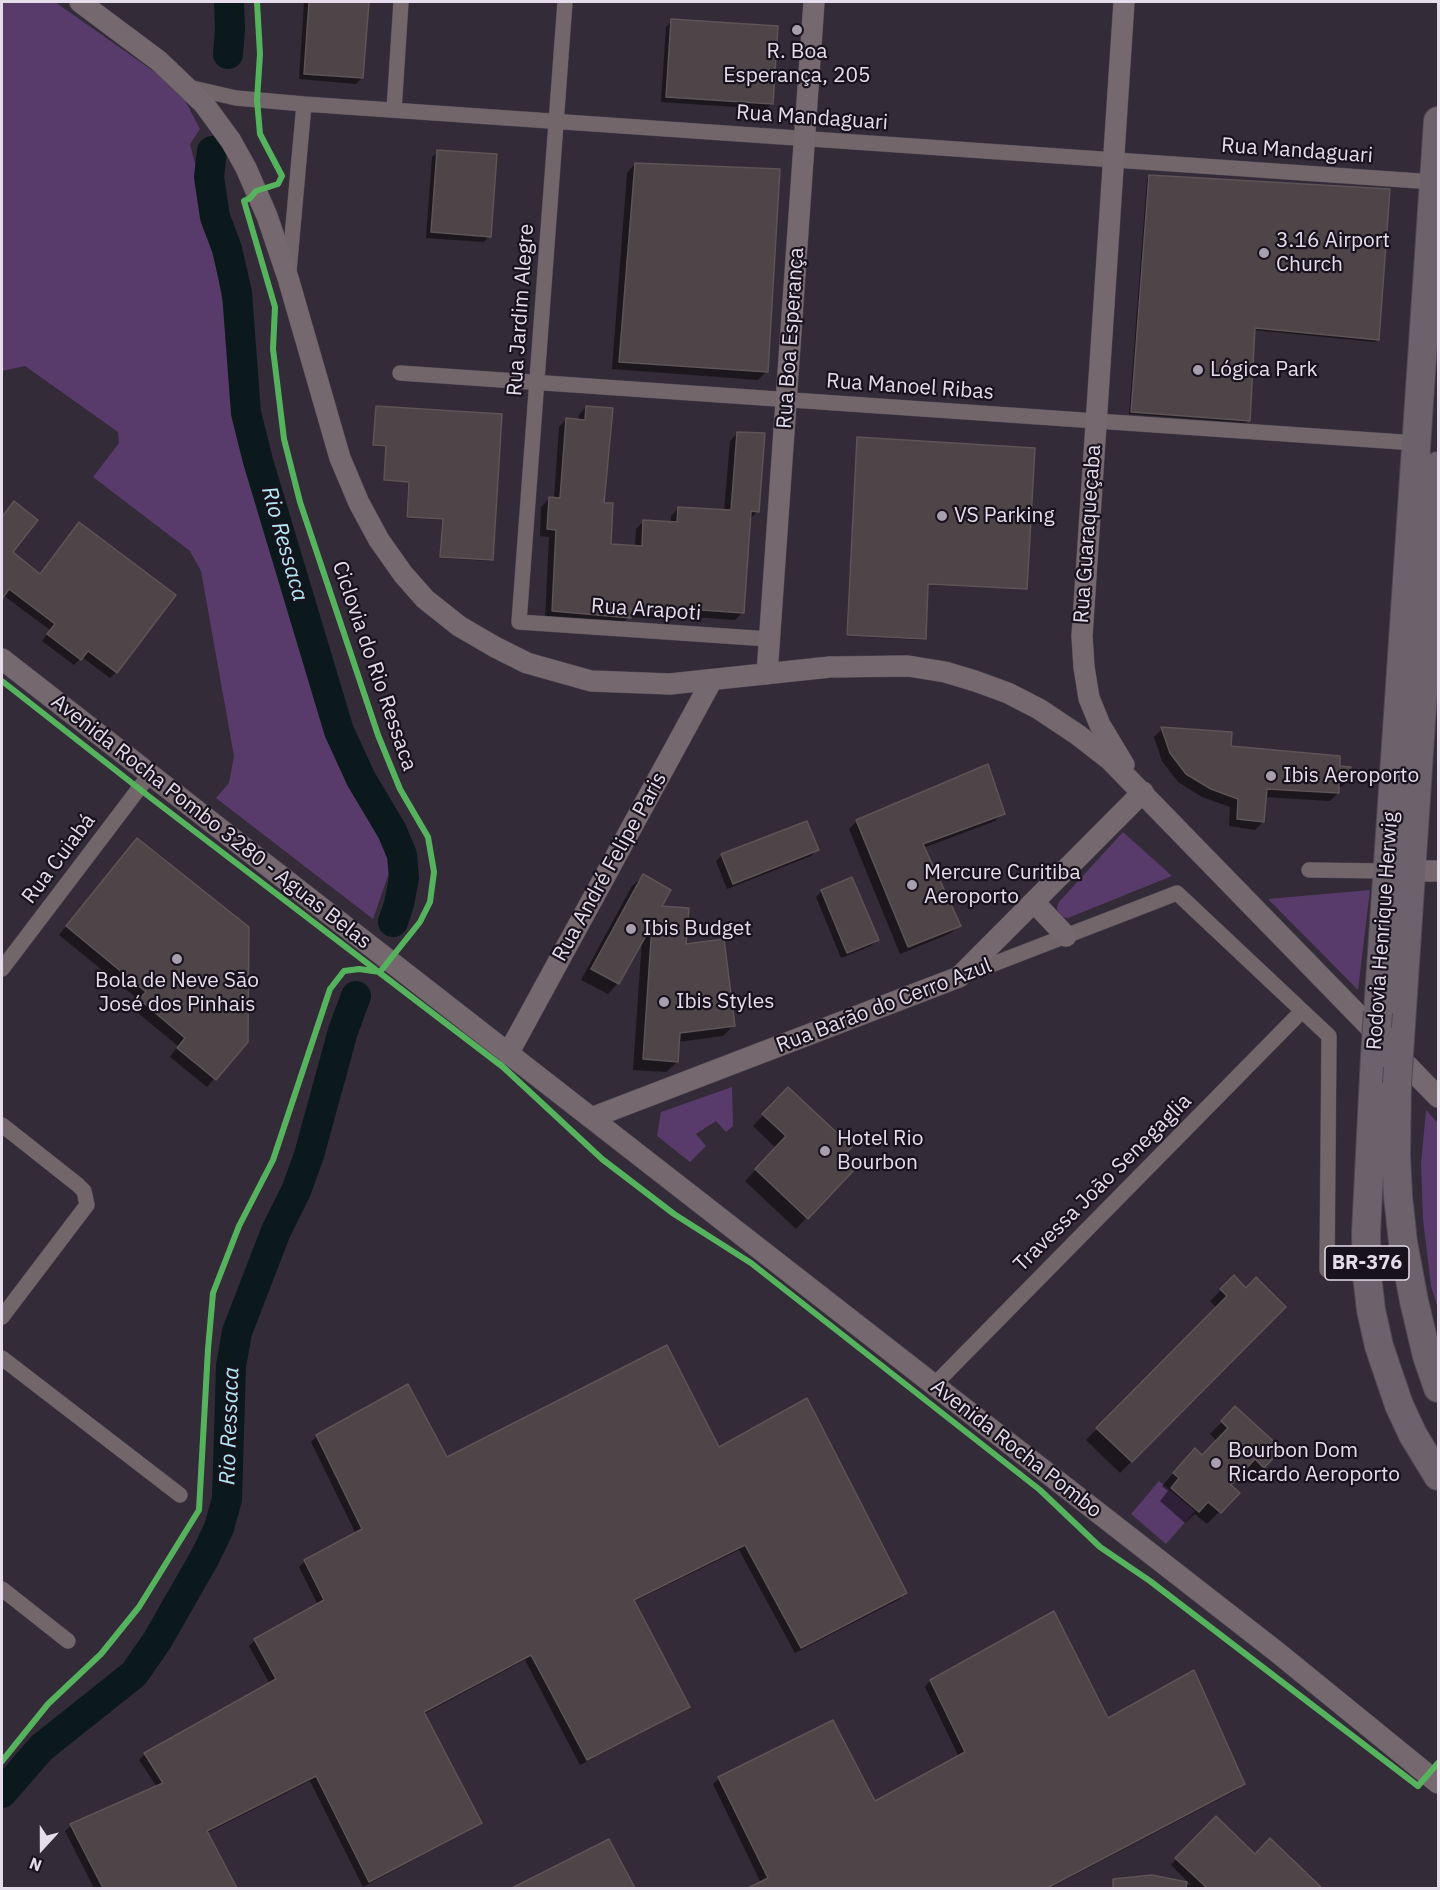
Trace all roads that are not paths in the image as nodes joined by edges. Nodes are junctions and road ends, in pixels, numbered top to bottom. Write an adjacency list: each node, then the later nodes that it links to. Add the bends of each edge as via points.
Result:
1 (80, 2): 6 (main road, via 130,37)
2 (401, 2): 8 (street)
3 (565, 2): 10 (street, Rua Jardim Alegre)
4 (814, 2): 11 (main road, Rua Boa Esperança)
5 (1124, 2): 12 (main road, Rua Guaraqueçaba)
6 (188, 87): 7 (street, Rua Mandaguari, via 236,98); 14 (main road, via 218,122 246,168)
7 (304, 104): 8 (street, Rua Mandaguari); 14 (street)
8 (394, 110): 10 (street, Rua Mandaguari)
9 (1438, 121): 13 (highway, Rodovia Henrique Herwig / BR-376)
10 (556, 122): 11 (street, Rua Mandaguari); 16 (street, Rua Jardim Alegre)
11 (805, 139): 12 (street, Rua Mandaguari); 17 (main road, Rua Boa Esperança)
12 (1113, 160): 13 (street, Rua Mandaguari); 18 (main road, Rua Guaraqueçaba)
13 (1434, 182): 19 (highway, Rodovia Henrique Herwig / BR-376)
14 (288, 278): 25 (main road, via 340,458 359,503 391,557 425,599 459,626 495,647 565,675 629,683)
15 (400, 374): 16 (street, Rua Manoel Ribas)
16 (537, 383): 17 (street, Rua Manoel Ribas); 21 (street, Rua Jardim Alegre)
17 (786, 400): 18 (street, Rua Manoel Ribas); 22 (main road, Rua Boa Esperança)
18 (1095, 421): 19 (street, Rua Manoel Ribas); 27 (main road, Rua Guaraqueçaba, via 1083,601 1084,667 1089,698 1100,725)
19 (1416, 443): 29 (highway, Rodovia Henrique Herwig / BR-376)
20 (1438, 466): 29 (highway, Rodovia Henrique Herwig / BR-376)
21 (519, 622): 22 (street, Rua Arapoti)
22 (769, 639): 24 (main road, Rua Boa Esperança)
23 (2, 659): 26 (main road, Avenida Rocha Pombo 3280 - Aguas Belas)
24 (766, 674): 25 (main road); 27 (main road, via 830,667 908,666 975,681 1029,704 1068,728)
25 (712, 680): 35 (main road, Rua André Felipe Paris)
26 (150, 774): 32 (street, Rua Cuiabá); 35 (main road, Avenida Rocha Pombo 3280 - Aguas Belas)
27 (1143, 792): 30 (main road); 36 (main road)
28 (1309, 870): 29 (street)
29 (1412, 871): 43 (highway, Rodovia Henrique Herwig / BR-376, bridge, via 1397,1084 1396,1166 1413,1302); 44 (highway, Rodovia Henrique Herwig / BR-376, bridge, via 1378,1012 1367,1275 1379,1346 1399,1405)
30 (1034, 902): 31 (main road); 33 (main road)
31 (1066, 936): 33 (street, Rua Barão do Cerro Azul); 34 (street, Rua Barão do Cerro Azul, via 1177,893)
32 (2, 969)
33 (959, 977): 37 (main road, Rua Barão do Cerro Azul)
34 (1302, 1011): 39 (street, via 1329,1036); 42 (street, Travessa João Senegaglia)
35 (508, 1054): 37 (main road, Avenida Rocha Pombo 3280 - Aguas Belas)
36 (1438, 1097)
37 (591, 1118): 42 (main road, Avenida Rocha Pombo)
38 (2, 1125): 40 (street, via 78,1185 87,1198 83,1212)
39 (1327, 1270)
40 (2, 1317)
41 (2, 1358): 45 (street)
42 (934, 1385): 48 (main road, Avenida Rocha Pombo, via 1277,1652)
43 (1438, 1388)
44 (1438, 1476)
45 (180, 1495)
46 (2, 1590): 47 (street)
47 (68, 1641)
48 (1438, 1783)

